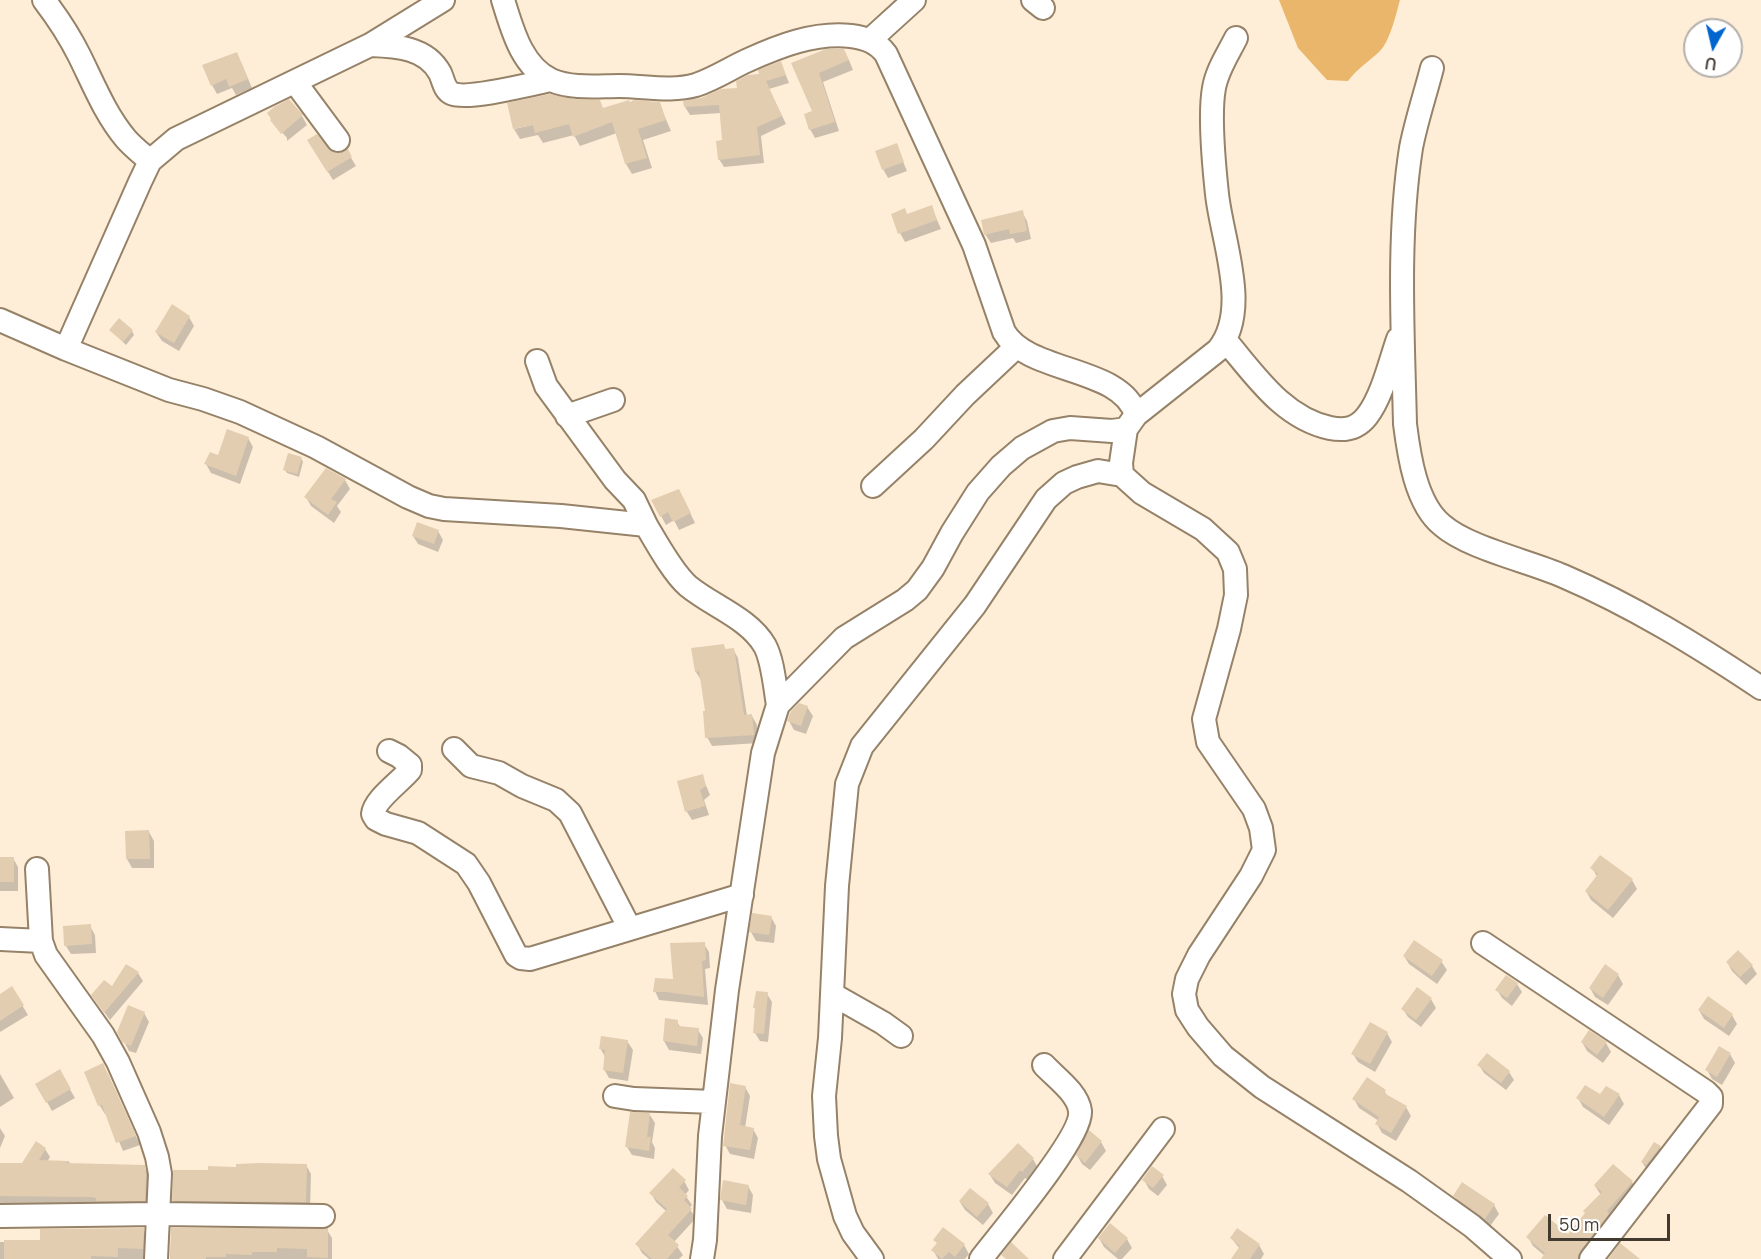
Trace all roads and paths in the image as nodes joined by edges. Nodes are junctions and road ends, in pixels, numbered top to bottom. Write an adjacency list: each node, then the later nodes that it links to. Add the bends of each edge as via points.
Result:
1 (44, 0): 12 (street, via 117,127)
2 (443, 0): 7 (street)
3 (502, 0): 9 (street, via 518,45 534,68)
4 (914, 0): 6 (street)
5 (1236, 38): 15 (street, via 1218,72 1212,114 1217,194 1234,301)
6 (870, 40): 9 (street, via 831,35 800,40 714,78 678,89 589,86); 16 (street, via 886,54 974,245 1004,332)
7 (370, 45): 9 (street, via 402,47 424,57 439,72 447,90 456,94 470,95); 10 (street)
8 (1432, 68): 13 (street, via 1412,146 1405,195)
9 (551, 80)
10 (295, 82): 11 (street); 12 (street, via 176,139)
11 (338, 140)
12 (150, 161): 17 (street)
13 (1403, 323): 15 (street, via 1367,416 1356,427 1342,430 1307,421 1290,411); 25 (street, via 1409,451 1426,506 1441,525 1463,539 1562,575 1616,600)
14 (2, 327): 17 (street)
15 (1226, 341): 21 (street)
16 (1016, 347): 21 (street, via 1119,392 1128,400); 23 (street)
17 (66, 349): 24 (street, via 169,390 240,412 429,506)
18 (537, 361): 20 (street, via 546,386)
19 (613, 400): 20 (street)
20 (567, 416): 24 (street, via 634,500)
21 (1131, 422): 22 (street); 26 (street, via 1112,431 1053,431 1022,448 978,492 916,590 844,638)
22 (1122, 475): 35 (street, via 1098,471 1077,477 1046,499 975,605 862,747 847,784); 49 (street, via 1142,493 1203,529 1228,552 1235,569 1236,595 1229,629 1204,719 1208,742 1254,809 1264,850 1187,979 1186,1010 1223,1056 1262,1088 1409,1181)
23 (873, 486)
24 (646, 525): 26 (street, via 687,585 744,625 764,645)
25 (1761, 688)
26 (778, 705): 30 (street, via 763,753)
27 (454, 749): 31 (street, via 471,766 500,773 555,800 570,813)
28 (389, 752): 31 (street, via 406,761 410,770 373,810 376,819 418,833 466,864 516,955 530,959)
29 (37, 869): 33 (street)
30 (742, 895): 31 (street); 39 (street)
31 (629, 927)
32 (0, 939): 33 (street)
33 (41, 941): 41 (street, via 53,966 103,1035 149,1132 160,1174)
34 (1483, 943): 50 (street, via 1711,1097 1711,1104 1684,1141)
35 (832, 994): 36 (street); 46 (street, via 825,1096 829,1159 845,1216)
36 (901, 1036)
37 (1044, 1065): 47 (street, via 1074,1096 1080,1116 1062,1152)
38 (615, 1096): 39 (street)
39 (714, 1102): 45 (street)
40 (1163, 1129): 48 (street)
41 (159, 1214): 42 (street); 43 (street); 44 (street)
42 (0, 1216)
43 (323, 1216)
44 (156, 1259)
45 (702, 1259)
46 (872, 1259)
47 (981, 1259)
48 (1065, 1259)
49 (1510, 1259)
50 (1591, 1259)

